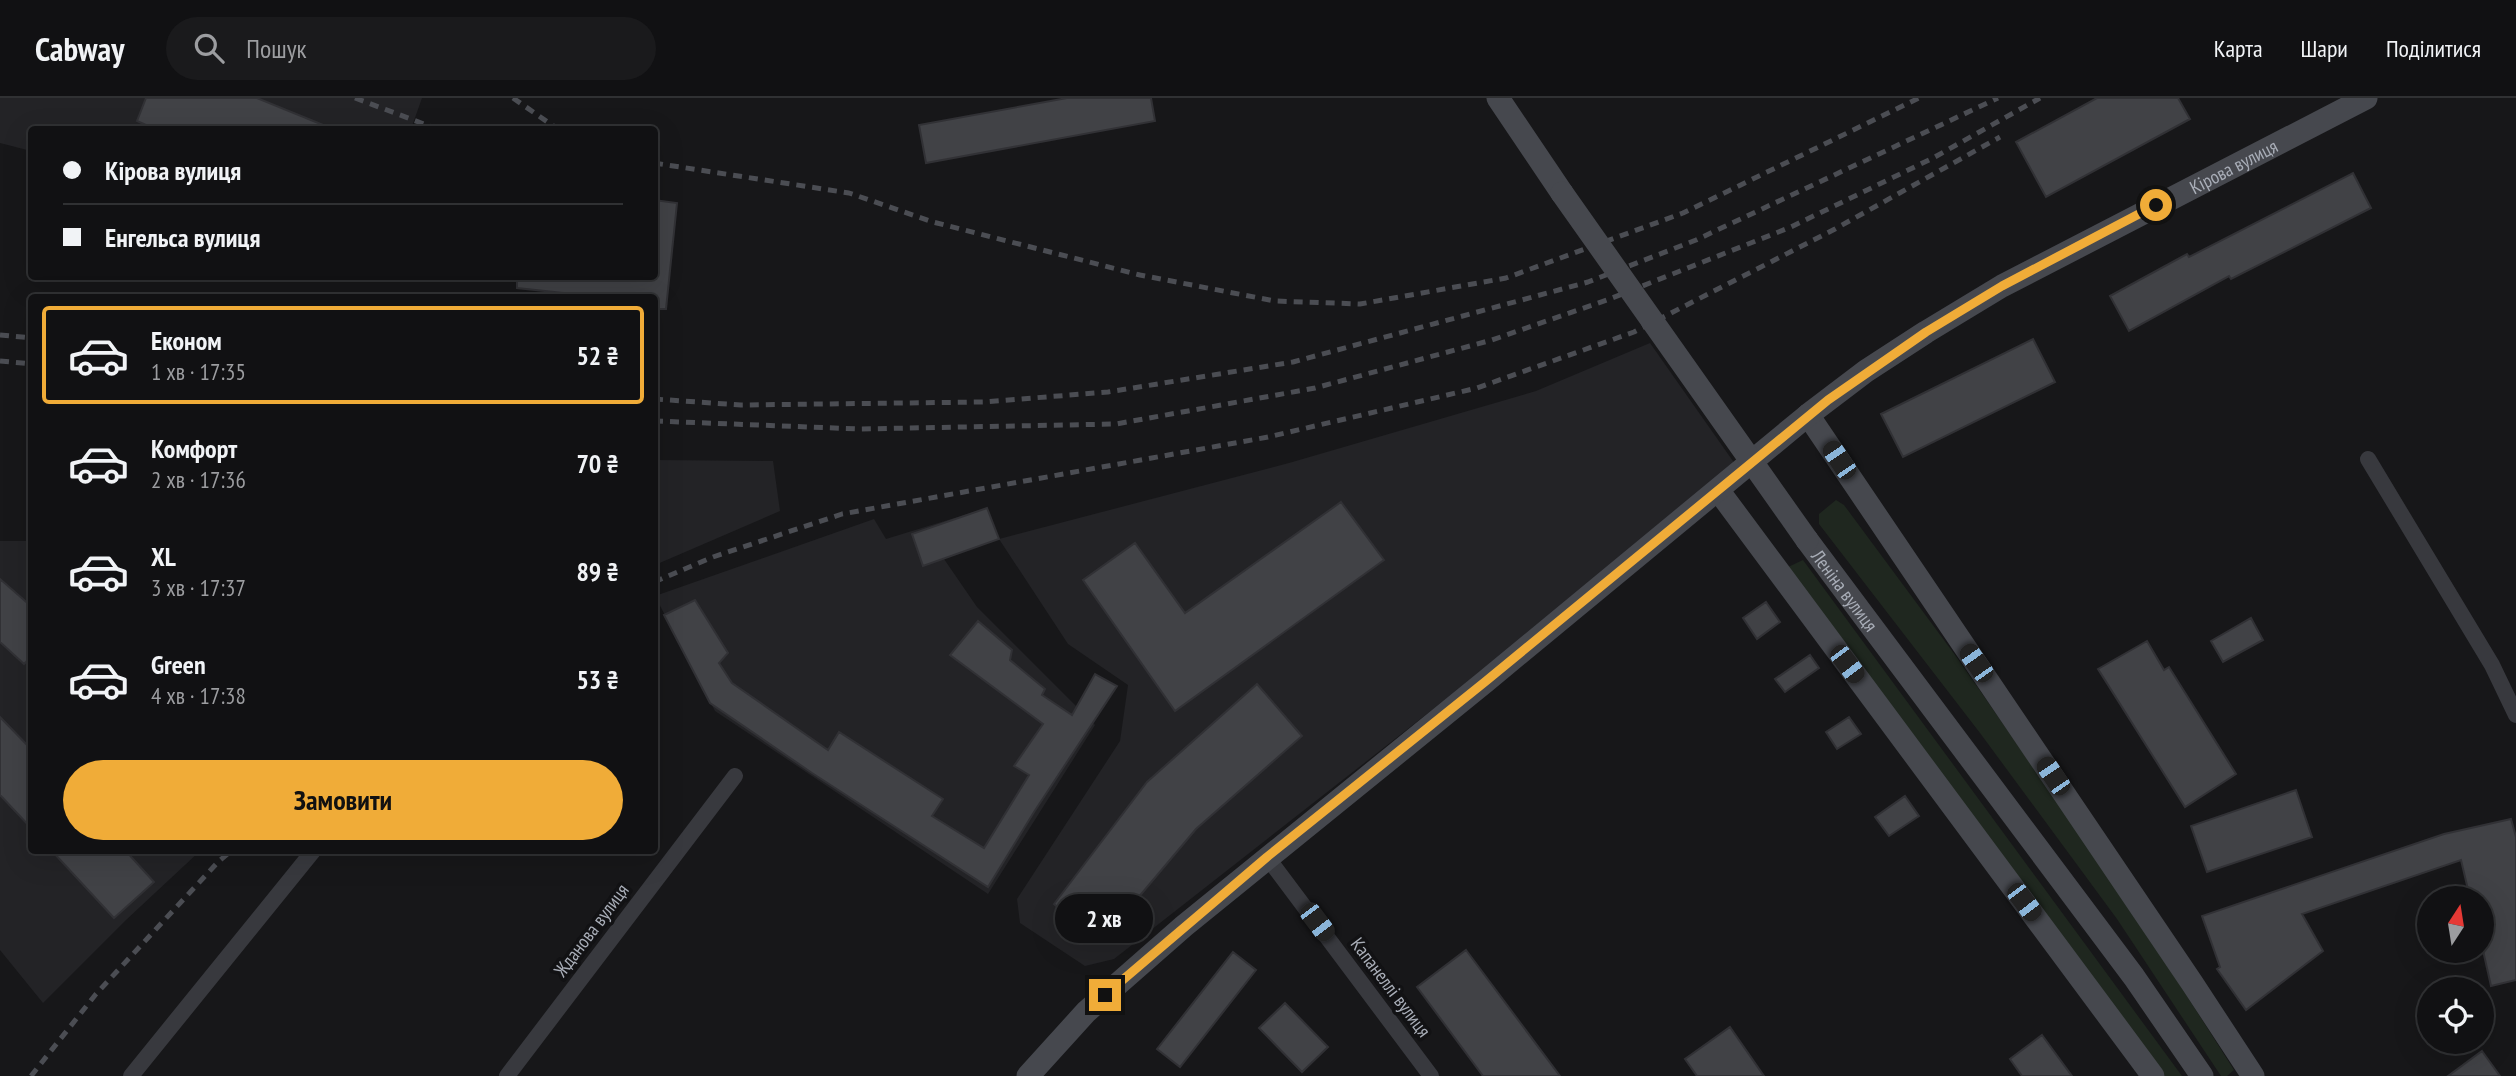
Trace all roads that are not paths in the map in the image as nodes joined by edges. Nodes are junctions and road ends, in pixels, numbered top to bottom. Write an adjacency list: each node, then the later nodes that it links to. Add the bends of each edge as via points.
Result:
1 (1498, 98): 15 (street, Леніна вулиця, bridge, via 1807,540 2126,965)
2 (2366, 98): 3 (street, Кірова вулиця, via 2002,286 1896,351)
3 (1808, 415): 5 (street, Кірова вулиця); 16 (street)
4 (2368, 459): 6 (street, via 2492,665)
5 (1718, 490): 9 (street, Кірова вулиця); 14 (street)
6 (2516, 715)
7 (735, 776): 11 (street, Жданова вулиця)
8 (311, 854): 10 (street)
9 (1267, 857): 12 (street, Кірова вулиця, via 1086,1012); 13 (street, Капанеллі вулиця)
10 (131, 1076)
11 (507, 1076)
12 (1028, 1076)
13 (1431, 1076)
14 (2153, 1076)
15 (2202, 1076)
16 (2253, 1076)

